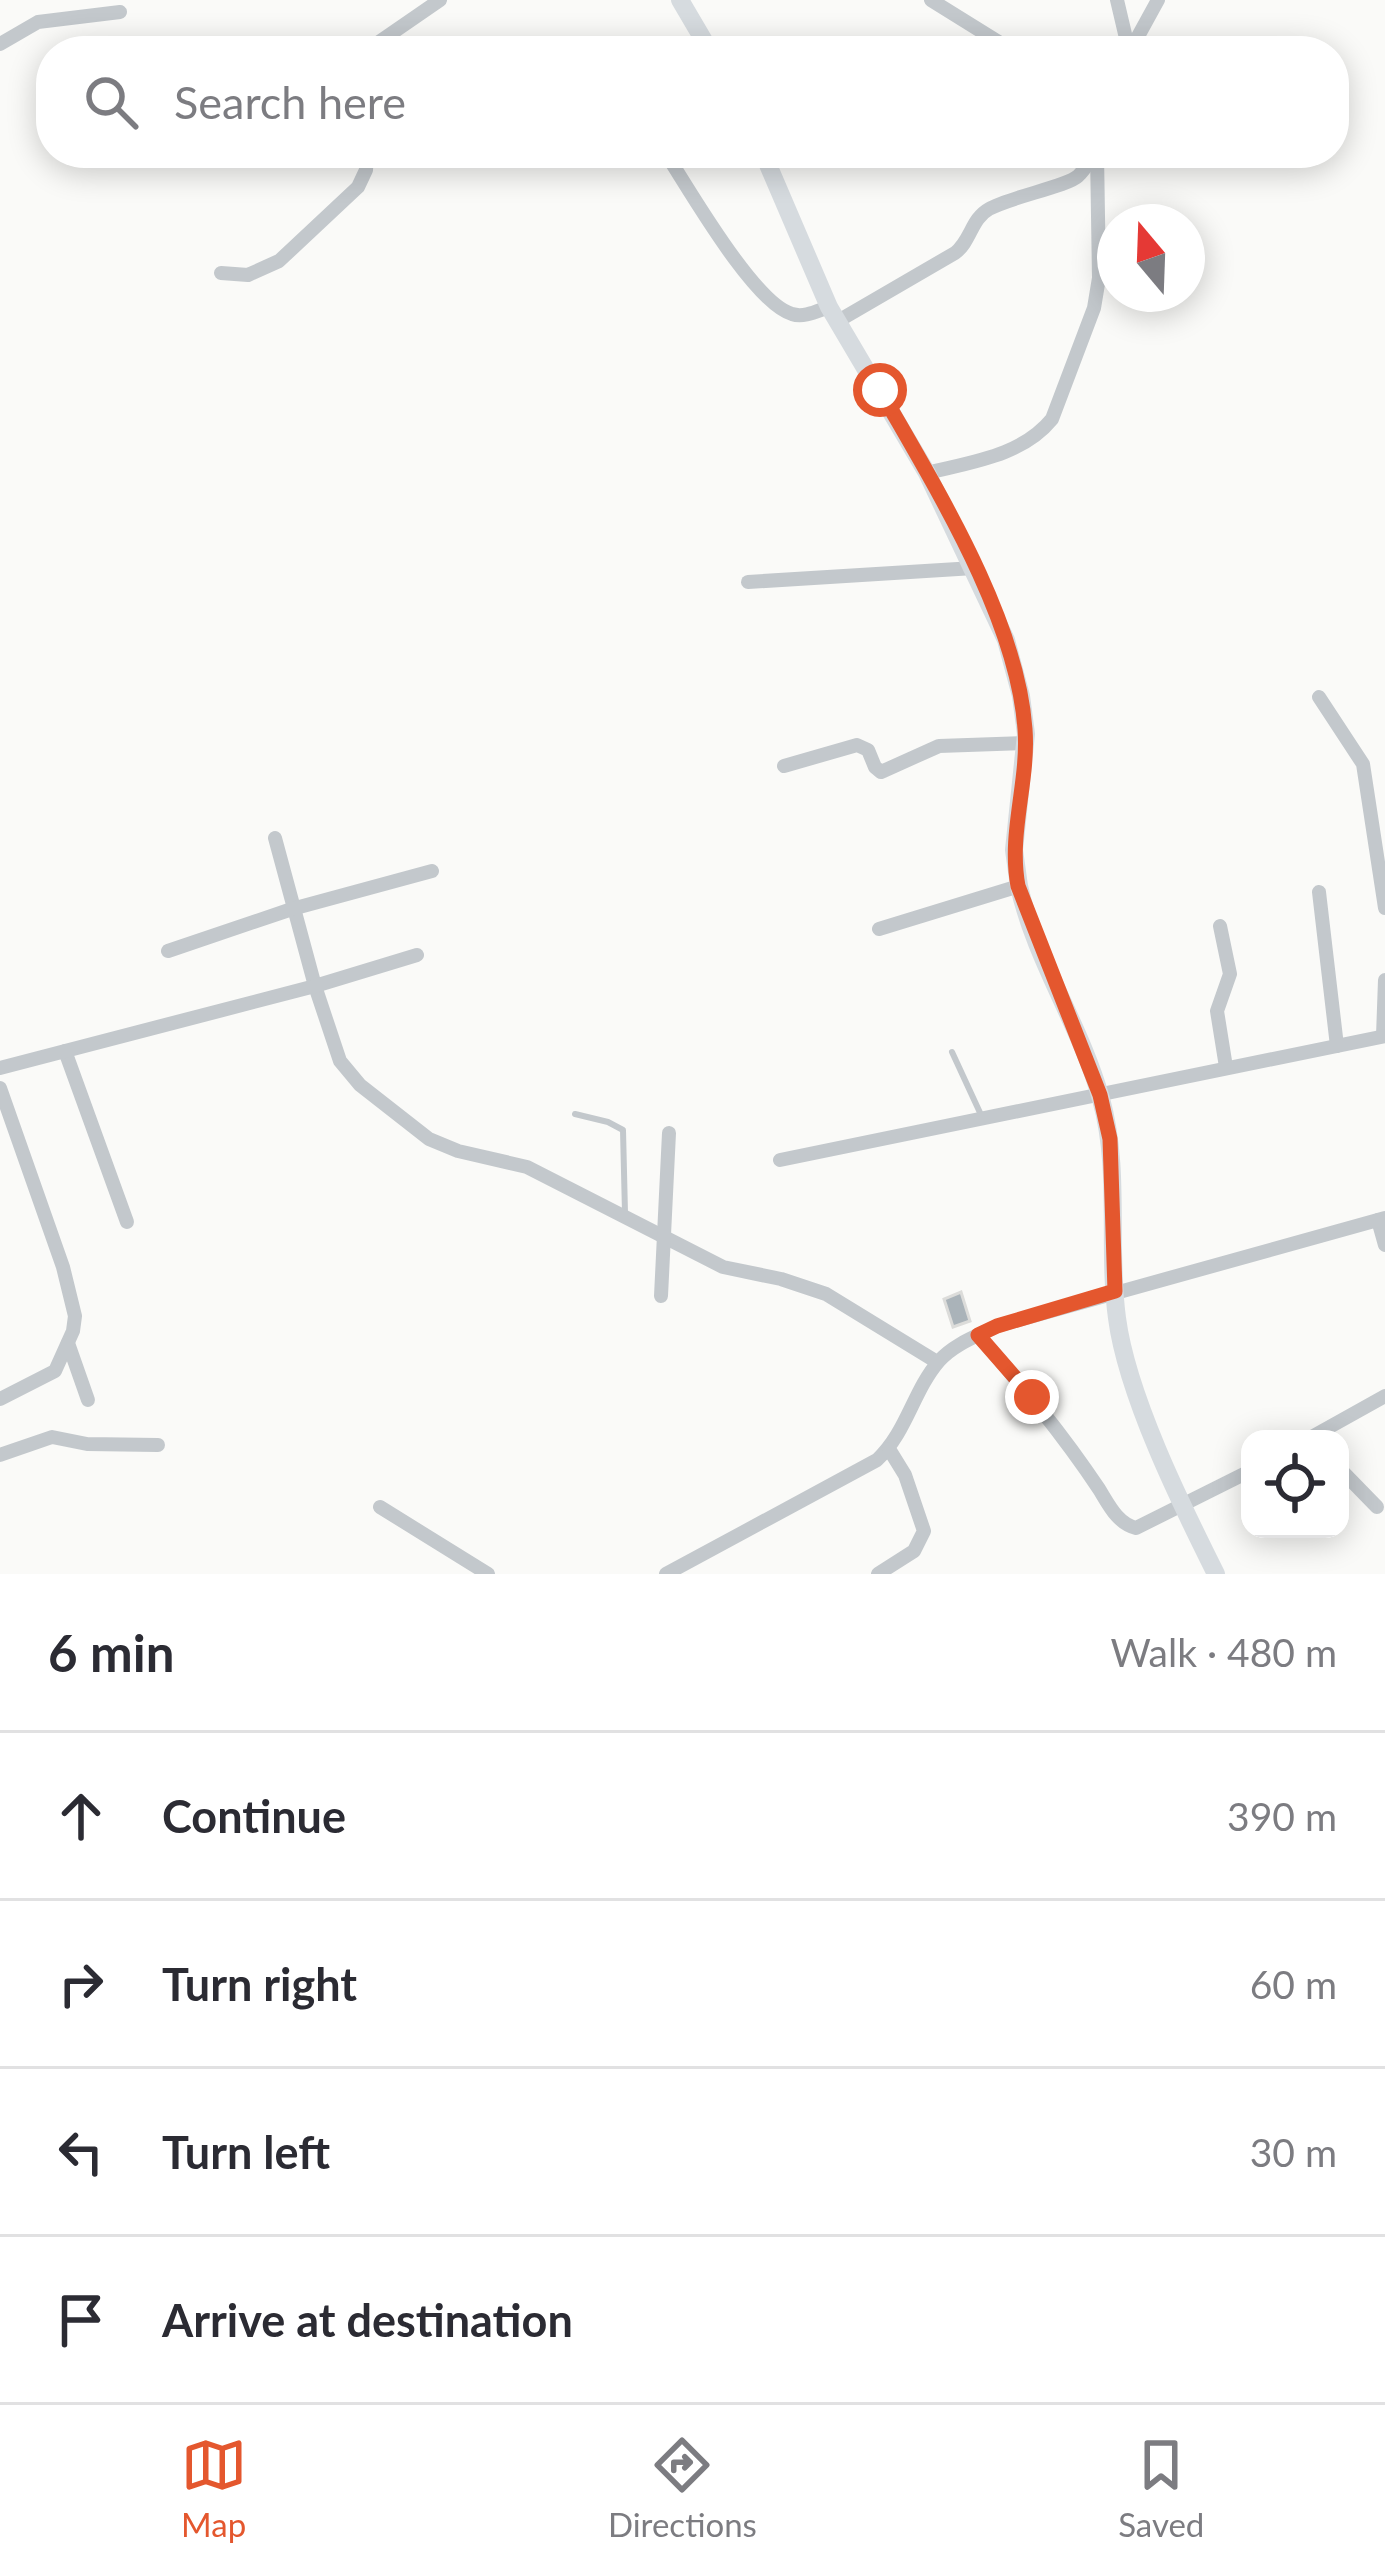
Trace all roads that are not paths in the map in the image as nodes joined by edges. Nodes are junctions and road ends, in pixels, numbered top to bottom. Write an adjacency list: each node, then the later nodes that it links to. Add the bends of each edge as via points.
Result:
1 (440, 0): 7 (street)
2 (680, 0): 8 (street)
3 (931, 0): 9 (street)
4 (1117, 0): 10 (street)
5 (1158, 0): 11 (street)
6 (120, 12): 12 (street, via 38,22)
7 (388, 36)
8 (701, 36)
9 (989, 36)
10 (1126, 36)
11 (1138, 36)
12 (0, 44)
13 (366, 168): 18 (street, via 358,187 279,261 248,275)
14 (675, 168): 19 (street, via 716,233 781,308)
15 (770, 168): 19 (street)
16 (1084, 168): 19 (street, via 1074,180 987,209 955,254)
17 (1097, 168): 20 (street, via 1094,308 1052,419 1009,451)
18 (221, 273)
19 (833, 314): 20 (street)
20 (927, 473): 21 (street)
21 (974, 568): 22 (street); 24 (street, via 1006,640)
22 (748, 582)
23 (1318, 697): 30 (street, via 1363,764)
24 (1025, 743): 25 (street, via 939,746 881,772 868,749 856,745); 28 (street)
25 (784, 766)
26 (275, 838): 31 (street)
27 (432, 871): 31 (street)
28 (1018, 886): 33 (street); 45 (street)
29 (1319, 892): 39 (street)
30 (1385, 908)
31 (292, 909): 34 (street); 37 (street)
32 (1220, 926): 42 (street, via 1230,974 1217,1011)
33 (879, 929)
34 (168, 951)
35 (417, 955): 37 (street)
36 (1385, 980): 38 (street)
37 (315, 986): 40 (street); 50 (street, via 348,1074 429,1139 527,1167)
38 (1384, 1036): 39 (street)
39 (1337, 1046): 42 (street)
40 (65, 1051): 43 (street); 52 (street)
41 (952, 1052): 47 (lane)
42 (1226, 1066): 45 (street)
43 (0, 1068)
44 (0, 1088): 58 (street, via 63,1267 75,1316)
45 (1100, 1095): 47 (street); 55 (street, via 1110,1139)
46 (575, 1114): 50 (lane, via 618,1125 625,1137)
47 (982, 1117): 49 (street)
48 (668, 1133): 53 (street)
49 (780, 1160)
50 (625, 1218): 53 (street)
51 (1381, 1219): 54 (street); 55 (street)
52 (127, 1222)
53 (665, 1239): 56 (street); 59 (street, via 723,1268 826,1294)
54 (1385, 1246)
55 (1115, 1291): 57 (street); 70 (street, via 1132,1378)
56 (661, 1296)
57 (978, 1335): 59 (street); 70 (street, via 1059,1427 1123,1523 1136,1528)
58 (68, 1343): 61 (street, via 48,1377); 62 (street)
59 (938, 1362): 65 (street)
60 (1385, 1396): 63 (street)
61 (0, 1399)
62 (88, 1400)
63 (1328, 1430)
64 (158, 1445): 66 (street, via 52,1437)
65 (889, 1449): 73 (street); 74 (street, via 924,1531 914,1551)
66 (0, 1455)
67 (1241, 1476): 70 (street)
68 (1349, 1478): 71 (street)
69 (380, 1507): 72 (street)
70 (1183, 1508): 75 (street)
71 (1377, 1508)
72 (488, 1574)
73 (666, 1574)
74 (878, 1574)
75 (1216, 1574)

